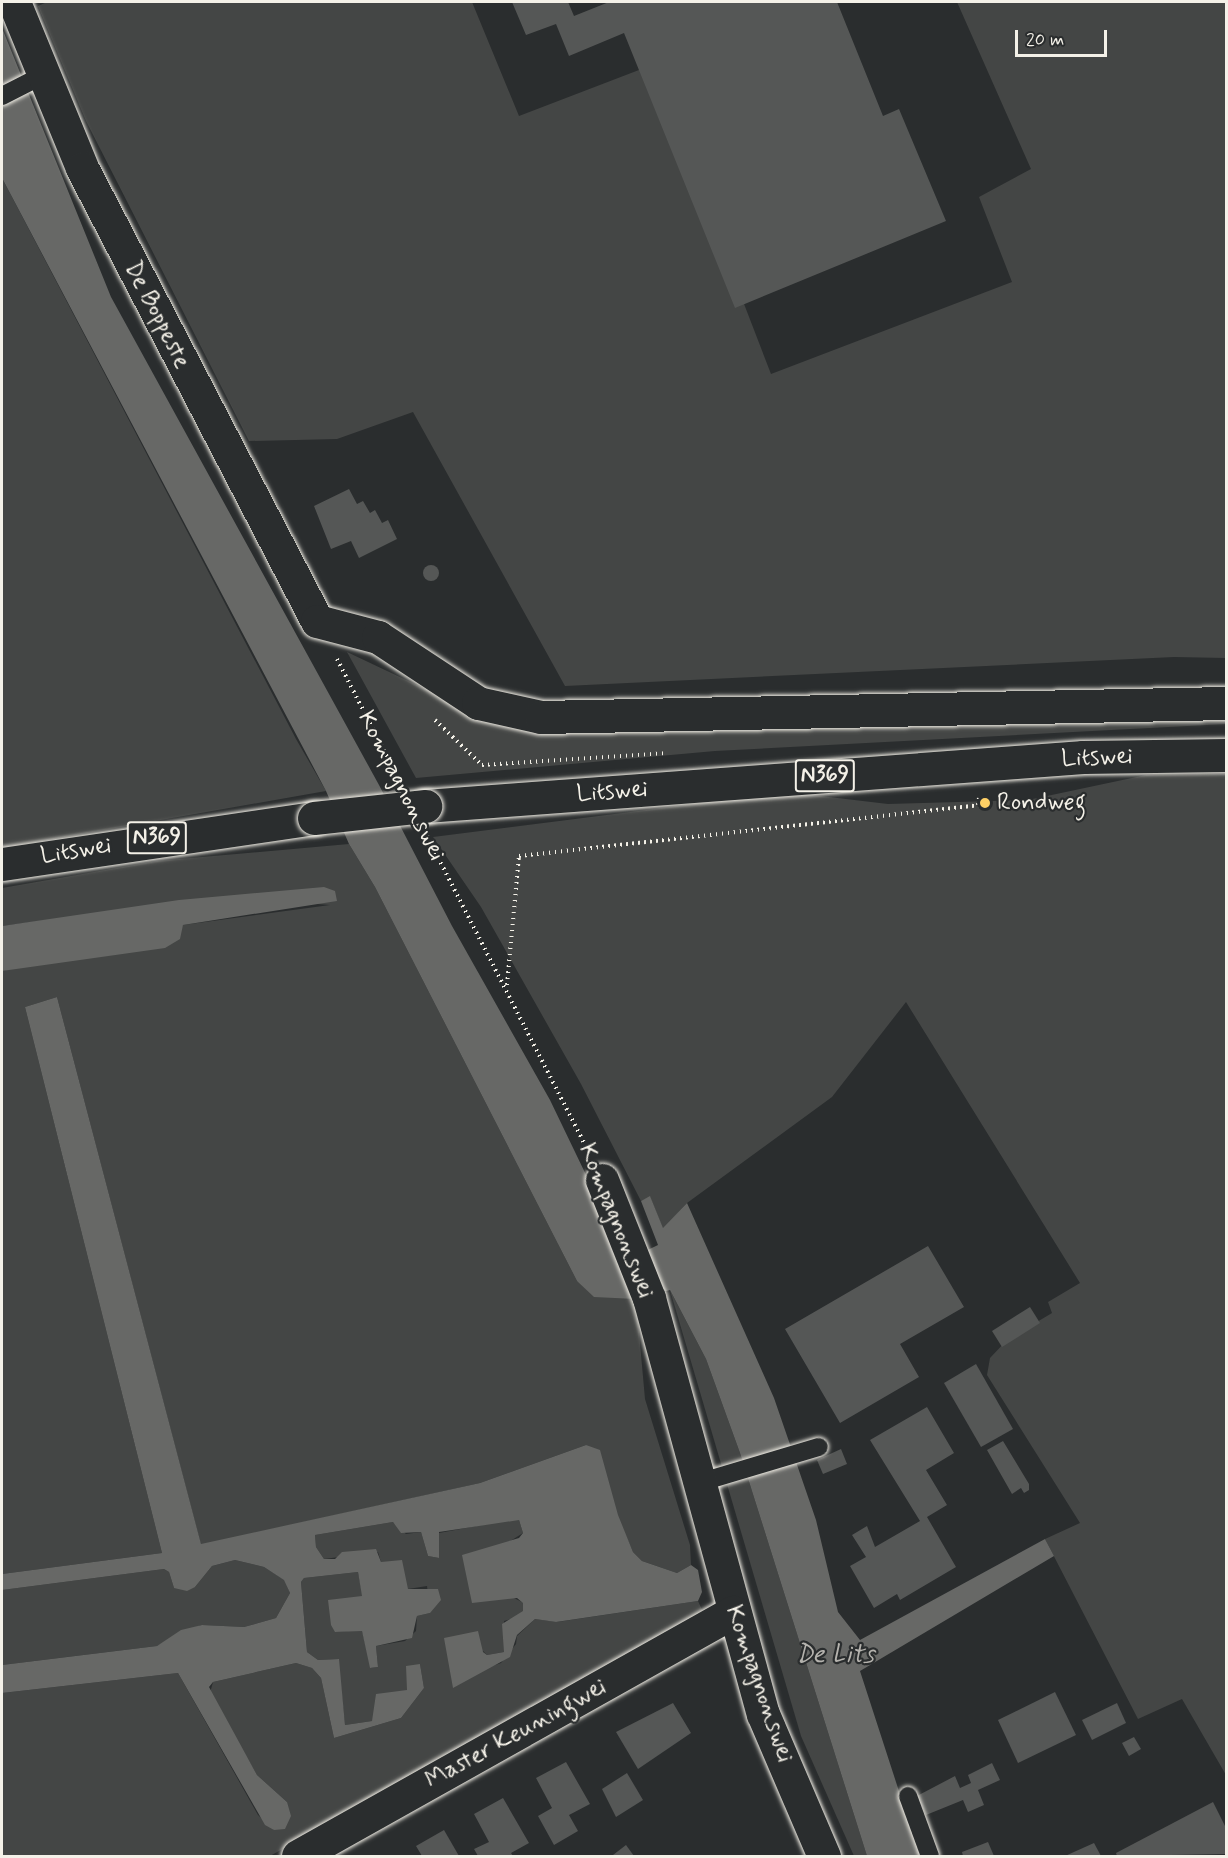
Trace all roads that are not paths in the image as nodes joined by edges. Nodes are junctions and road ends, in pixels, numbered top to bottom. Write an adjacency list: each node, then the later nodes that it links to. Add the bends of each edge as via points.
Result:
1 (14, 2): 2 (street, De Boppeste)
2 (41, 76): 3 (lane); 4 (street, De Boppeste, via 81,168 317,621 378,637 478,703 541,717)
3 (2, 96)
4 (1227, 704)
5 (1227, 755): 6 (street, Litswei / N369, bridge, via 1083,757 424,818 314,818)
6 (2, 864)
7 (603, 1180): 9 (street, Kompagnonswei, via 649,1298)
8 (819, 1447): 9 (lane)
9 (698, 1483): 10 (street, Kompagnonswei)
10 (733, 1612): 12 (street, Master Keuningwei); 13 (street, Kompagnonswei, via 763,1714)
11 (908, 1796): 14 (lane)
12 (298, 1857)
13 (824, 1857)
14 (930, 1857)

